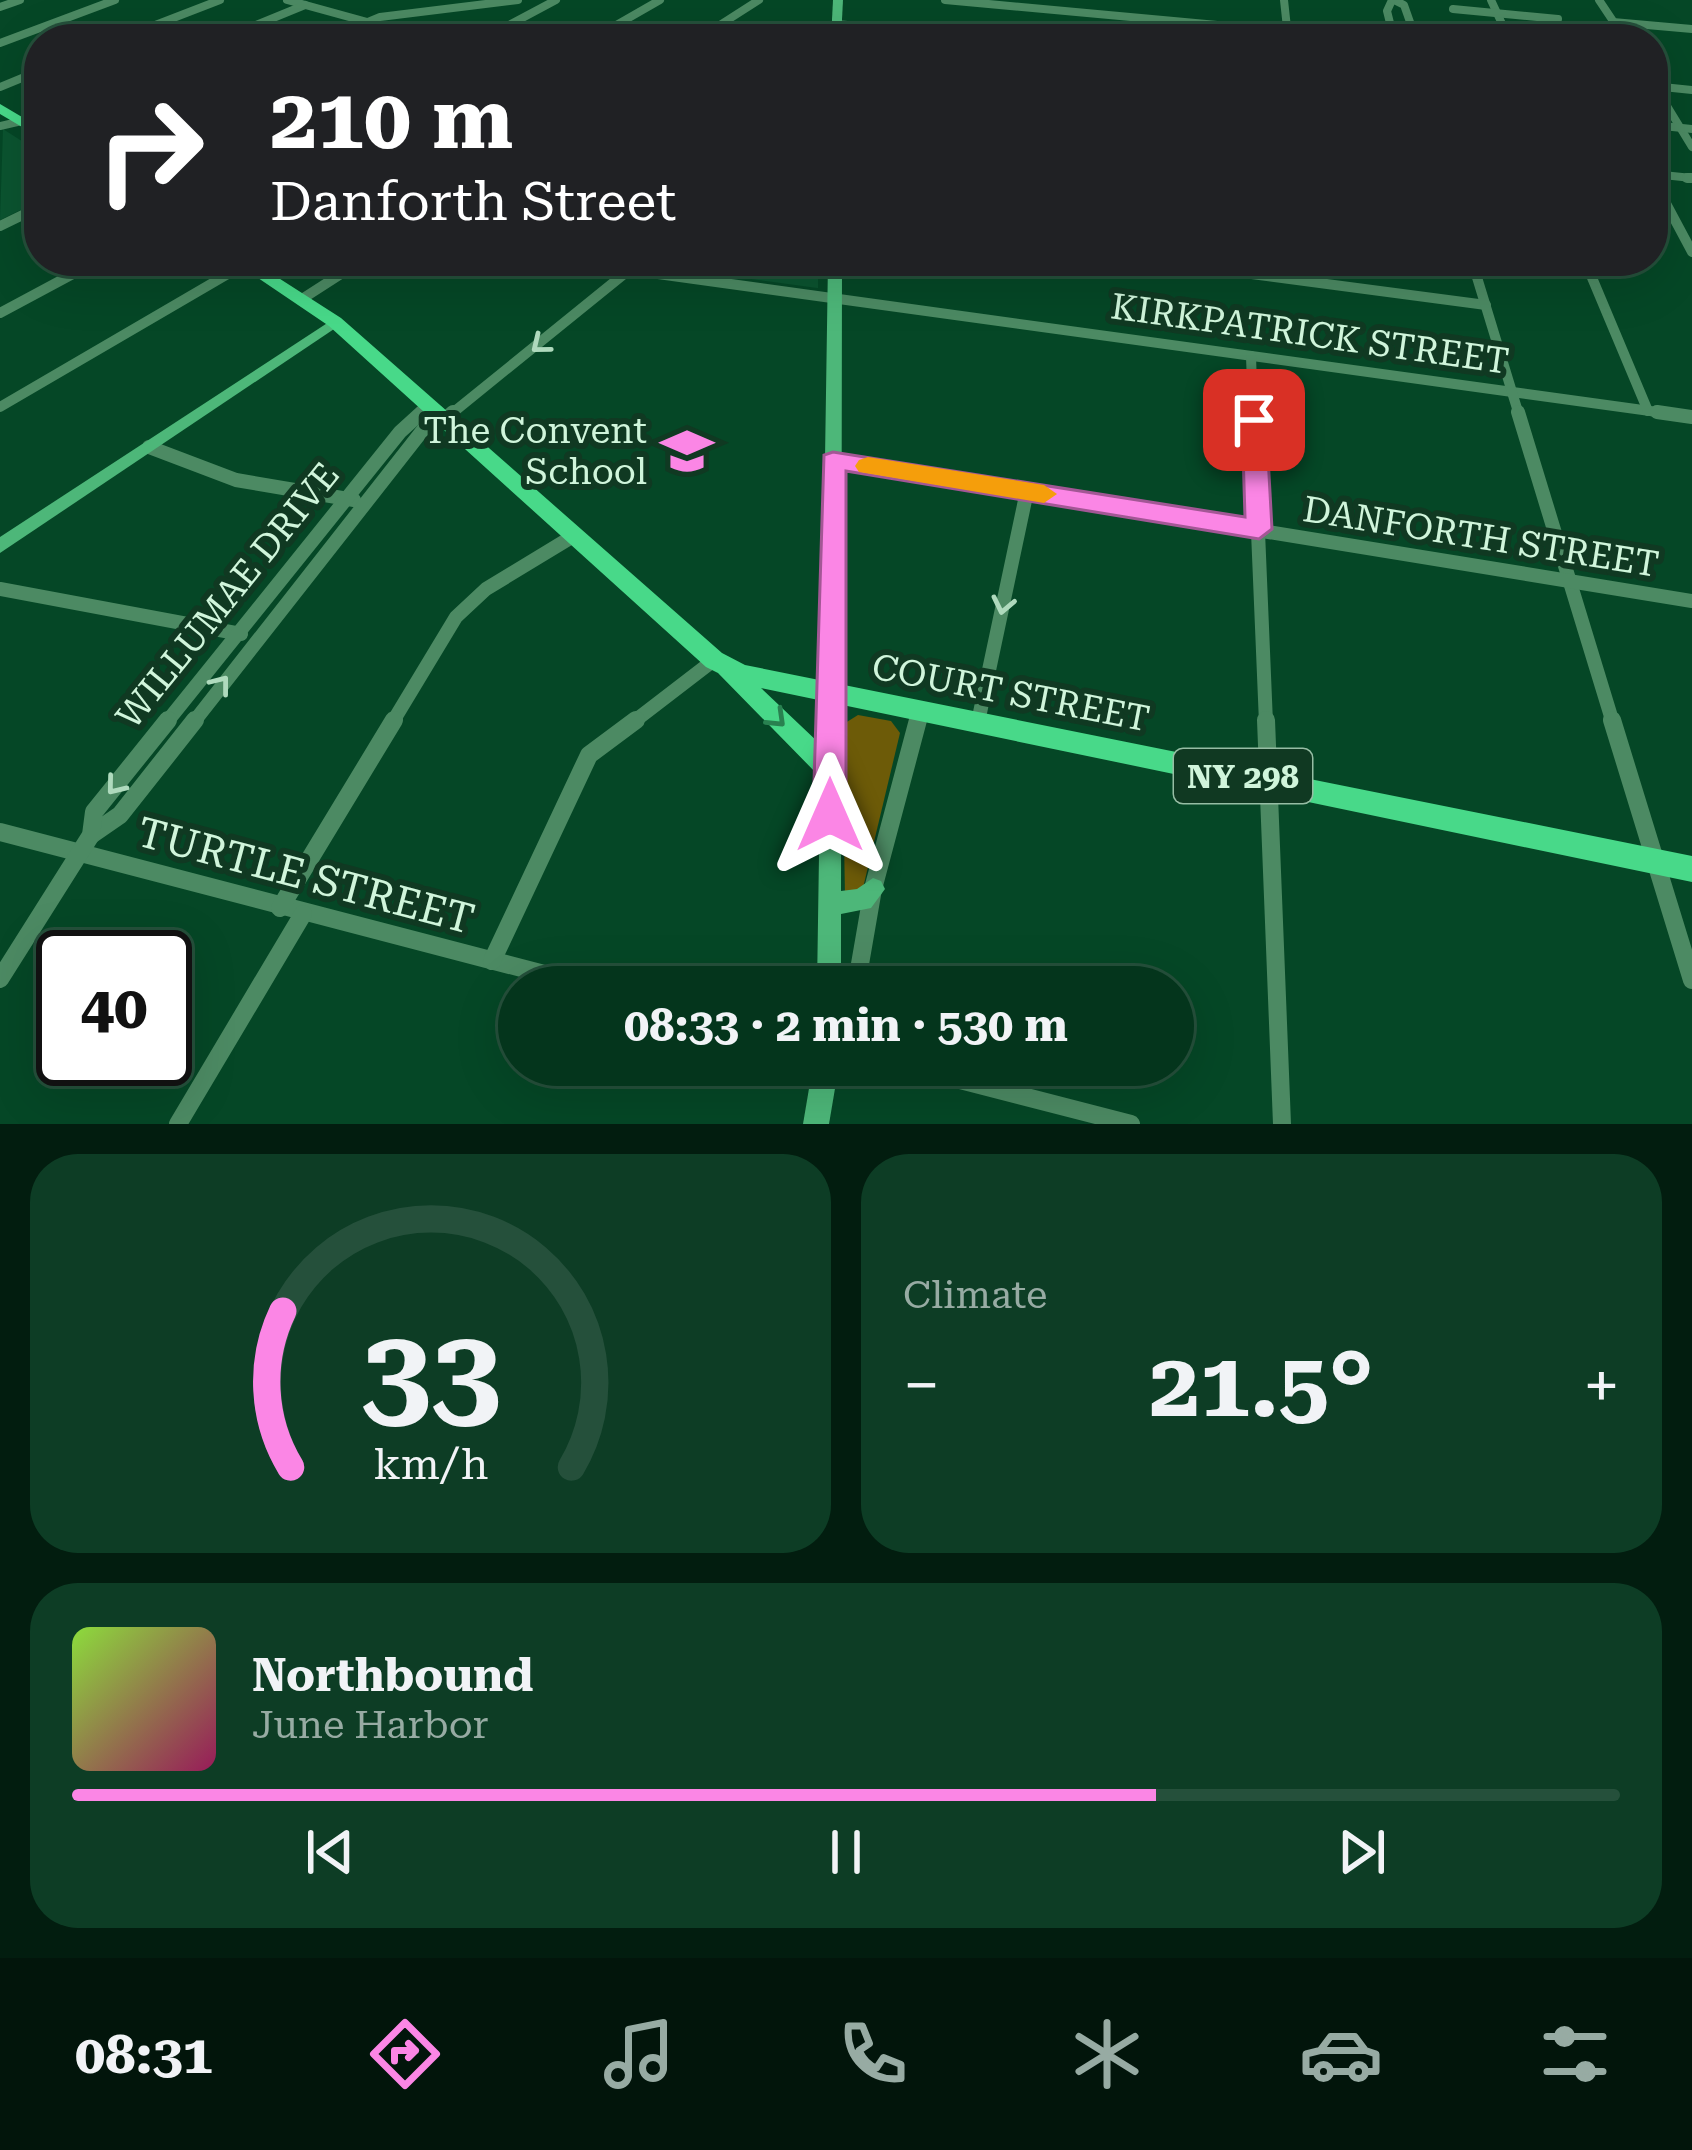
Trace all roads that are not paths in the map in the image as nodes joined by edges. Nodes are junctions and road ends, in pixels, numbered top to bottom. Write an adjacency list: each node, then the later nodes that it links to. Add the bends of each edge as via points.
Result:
1 (20, 0): 17 (street)
2 (115, 0): 24 (street)
3 (220, 0): 25 (street)
4 (287, 0): 16 (street)
5 (415, 0): 19 (street)
6 (514, 0): 19 (street)
7 (556, 0): 29 (street)
8 (660, 0): 30 (street)
9 (759, 0): 31 (street)
10 (838, 0): 32 (street)
11 (945, 0): 15 (street)
12 (1393, 0): 34 (street)
13 (1490, 0): 20 (street)
14 (1599, 0): 23 (street)
15 (985, 2): 33 (street)
16 (310, 4): 22 (street); 26 (street)
17 (0, 7)
18 (1453, 9): 20 (street)
19 (417, 13): 22 (street)
20 (1496, 13): 21 (street); 35 (street)
21 (1558, 19)
22 (366, 21): 27 (street); 28 (street)
23 (1613, 22): 36 (street)
24 (51, 24)
25 (158, 24)
26 (260, 24)
27 (360, 24)
28 (377, 24)
29 (511, 24)
30 (618, 24)
31 (721, 24)
32 (836, 24)
33 (1187, 24)
34 (1411, 24)
35 (1502, 24)
36 (1639, 24)
37 (0, 108): 40 (main road)
38 (1668, 108): 44 (street)
39 (24, 120): 40 (street)
40 (21, 121): 41 (main road); 42 (street)
41 (24, 123)
42 (0, 126)
43 (1668, 127): 44 (street)
44 (1680, 128): 45 (street); 46 (street)
45 (1692, 129)
46 (1692, 147)
47 (1668, 206): 48 (street)
48 (1692, 252)
49 (69, 276): 62 (street)
50 (220, 276): 66 (street)
51 (265, 276): 60 (main road, COURT STREET / NY 298)
52 (338, 276): 60 (street)
53 (621, 276): 68 (street, WILLUMAE DRIVE, one-way to 68)
54 (673, 276): 59 (street, KIRKPATRICK STREET)
55 (835, 276): 59 (street)
56 (1270, 276): 61 (street)
57 (1477, 276): 61 (street)
58 (1591, 276): 67 (street)
59 (835, 298): 64 (street, KIRKPATRICK STREET); 71 (street)
60 (302, 299): 63 (main road, COURT STREET / NY 298)
61 (1486, 304): 65 (street)
62 (0, 313)
63 (335, 322): 68 (main road, COURT STREET / NY 298); 70 (street)
64 (1251, 356): 65 (street, KIRKPATRICK STREET); 74 (street)
65 (1513, 392): 67 (street, KIRKPATRICK STREET); 77 (street)
66 (0, 407)
67 (1648, 411): 69 (street, KIRKPATRICK STREET)
68 (437, 412): 73 (street, WILLUMAE DRIVE); 75 (main road, COURT STREET / NY 298)
69 (1692, 417)
70 (149, 447): 73 (street, via 236,480); 76 (street)
71 (833, 461): 72 (street, DANFORTH STREET); 83 (street)
72 (1027, 491): 74 (street, DANFORTH STREET); 85 (street, one-way to 85)
73 (356, 501): 80 (street, WILLUMAE DRIVE); 81 (street, WILLUMAE DRIVE)
74 (1259, 529): 77 (street, DANFORTH STREET); 87 (street)
75 (575, 535): 82 (main road, COURT STREET / NY 298); 95 (street, via 456,616)
76 (0, 546)
77 (1569, 580): 79 (street, DANFORTH STREET); 91 (street)
78 (0, 589): 80 (street)
79 (1692, 601)
80 (238, 634): 81 (street); 89 (street, WILLUMAE DRIVE, one-way to 89, via 94,812)
81 (257, 637): 89 (street, WILLUMAE DRIVE, one-way to 81, via 120,815)
82 (720, 663): 83 (main road, COURT STREET / NY 298); 86 (main road, one-way to 86); 97 (street, via 589,755)
83 (830, 693): 84 (main road, COURT STREET / NY 298); 86 (street)
84 (920, 711): 85 (main road, COURT STREET / NY 298); 93 (street)
85 (978, 722): 87 (main road, COURT STREET / NY 298)
86 (830, 770): 94 (street)
87 (1268, 782): 91 (main road, COURT STREET / NY 298); 108 (street)
88 (0, 832): 90 (street, TURTLE STREET)
89 (91, 835): 90 (street, WILLUMAE DRIVE)
90 (80, 853): 95 (street, TURTLE STREET); 101 (street, WILLUMAE DRIVE)
91 (1655, 862): 92 (main road, COURT STREET / NY 298); 102 (street)
92 (1692, 869)
93 (873, 889): 94 (street, via 863,900); 100 (street)
94 (830, 904): 99 (street)
95 (280, 908): 96 (street, TURTLE STREET)
96 (303, 914): 97 (street, TURTLE STREET); 105 (street)
97 (492, 961): 98 (street, TURTLE STREET)
98 (512, 966)
99 (830, 966)
100 (860, 966)
101 (0, 980)
102 (1692, 980)
103 (822, 1086): 106 (street)
104 (984, 1086): 107 (street)
105 (178, 1124)
106 (816, 1124)
107 (1131, 1124)
108 (1282, 1124)

